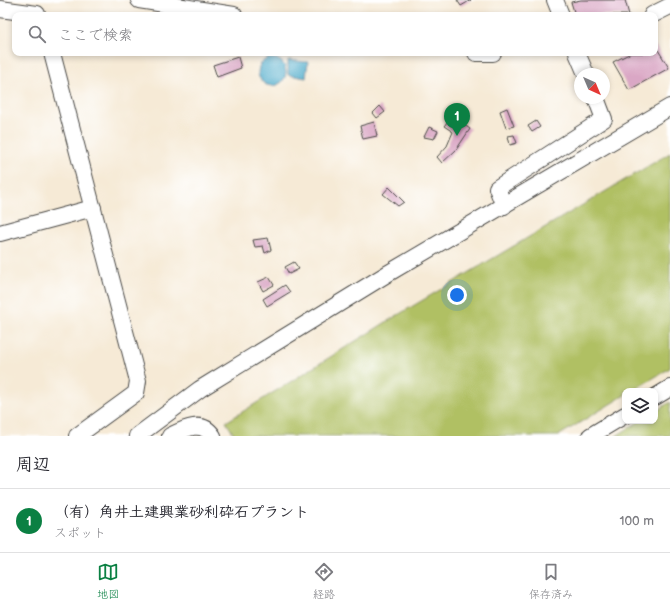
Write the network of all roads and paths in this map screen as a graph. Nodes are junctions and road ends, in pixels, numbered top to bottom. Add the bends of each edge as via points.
1 (139, 0) edge
2 (555, 0) edge
3 (670, 6) edge
4 (0, 10) edge
5 (38, 10) edge
6 (215, 12) edge
7 (560, 12) edge
8 (658, 12) edge
9 (53, 56) edge
10 (578, 56) edge
11 (583, 68) edge
12 (598, 104) edge
13 (670, 107) edge
14 (504, 206) junction
15 (93, 208) junction
16 (0, 233) edge
17 (670, 388) edge
18 (658, 395) edge
19 (622, 417) edge
20 (77, 436) edge
21 (137, 436) edge
22 (170, 436) edge
23 (213, 436) edge
24 (590, 436) edge

1 - 6 street
2 - 7 street
3 - 8 street
4 - 5 street
9 - 15 street
10 - 11 street
12 - 14 street via 604,119 497,188
13 - 14 street
14 - 21 street via 207,384
15 - 16 street
15 - 20 street via 138,381 136,393
17 - 18 street
19 - 24 street
22 - 23 street via 189,427 203,428

